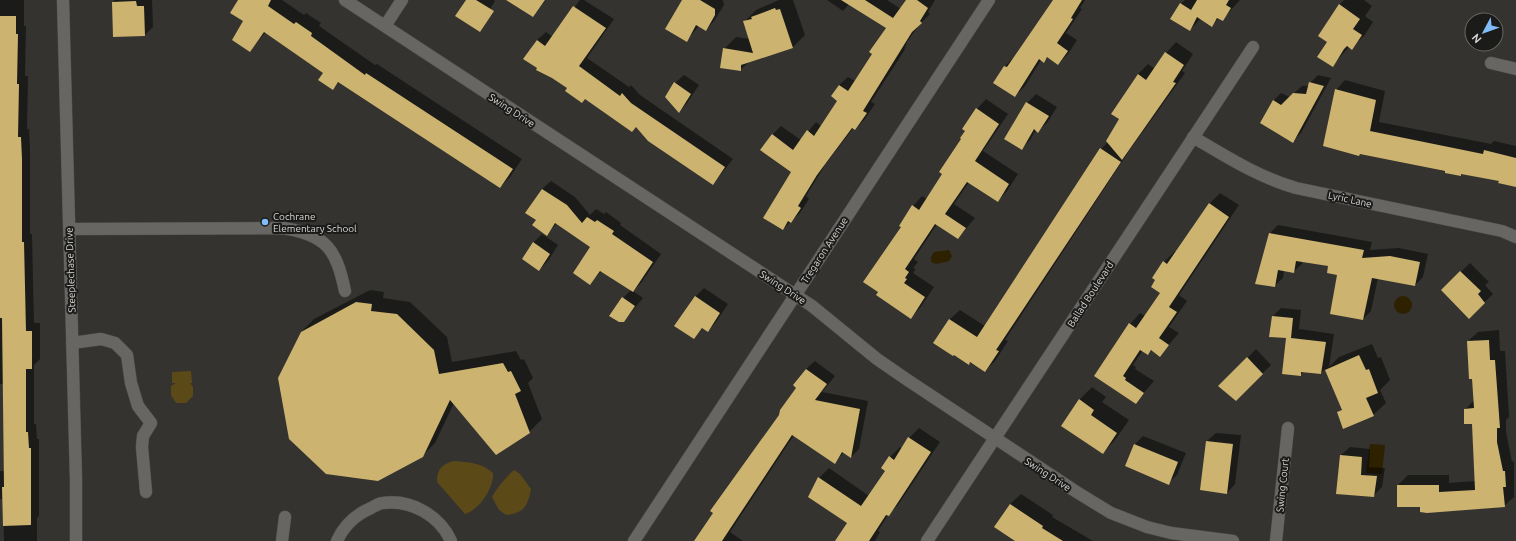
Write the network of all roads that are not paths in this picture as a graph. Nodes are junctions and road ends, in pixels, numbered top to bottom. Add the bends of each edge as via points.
1 (63, 0) edge
2 (345, 0) edge
3 (402, 0) edge
4 (989, 0) edge
5 (385, 26) junction
6 (1253, 47) dead end
7 (1491, 63) dead end
8 (1516, 68) edge
9 (1193, 137) junction
10 (69, 229) junction
11 (1516, 237) edge
12 (344, 291) dead end
13 (795, 296) junction
14 (72, 343) junction
15 (1288, 428) dead end
16 (994, 438) junction
17 (146, 492) dead end
18 (285, 517) dead end
19 (76, 541) edge
20 (282, 541) edge
21 (337, 541) edge
22 (451, 541) edge
23 (634, 541) edge
24 (927, 541) edge
25 (1233, 541) edge
26 (1276, 541) edge

1 - 10 street, Steeplechase Drive
2 - 5 street, Swing Drive
3 - 5 street
4 - 13 street, Tregaron Avenue
5 - 13 street, Swing Drive
6 - 9 street, Ballad Boulevard
7 - 8 street
9 - 11 street, Lyric Lane via 1245,168 1273,181 1502,231
9 - 16 street, Ballad Boulevard
10 - 12 street via 283,228 299,231 317,238 332,250 340,267
10 - 14 street, Steeplechase Drive
13 - 16 street, Swing Drive via 838,325 877,359
13 - 23 street, Tregaron Avenue
14 - 17 street via 101,339 115,343 127,355 138,406 151,423 143,436 142,447
14 - 19 street, Steeplechase Drive
15 - 26 street, Swing Court
16 - 24 street, Ballad Boulevard
16 - 25 street, Swing Drive via 1111,513 1171,533
18 - 20 street
21 - 22 street via 342,529 358,514 382,503 407,504 430,514 446,530

